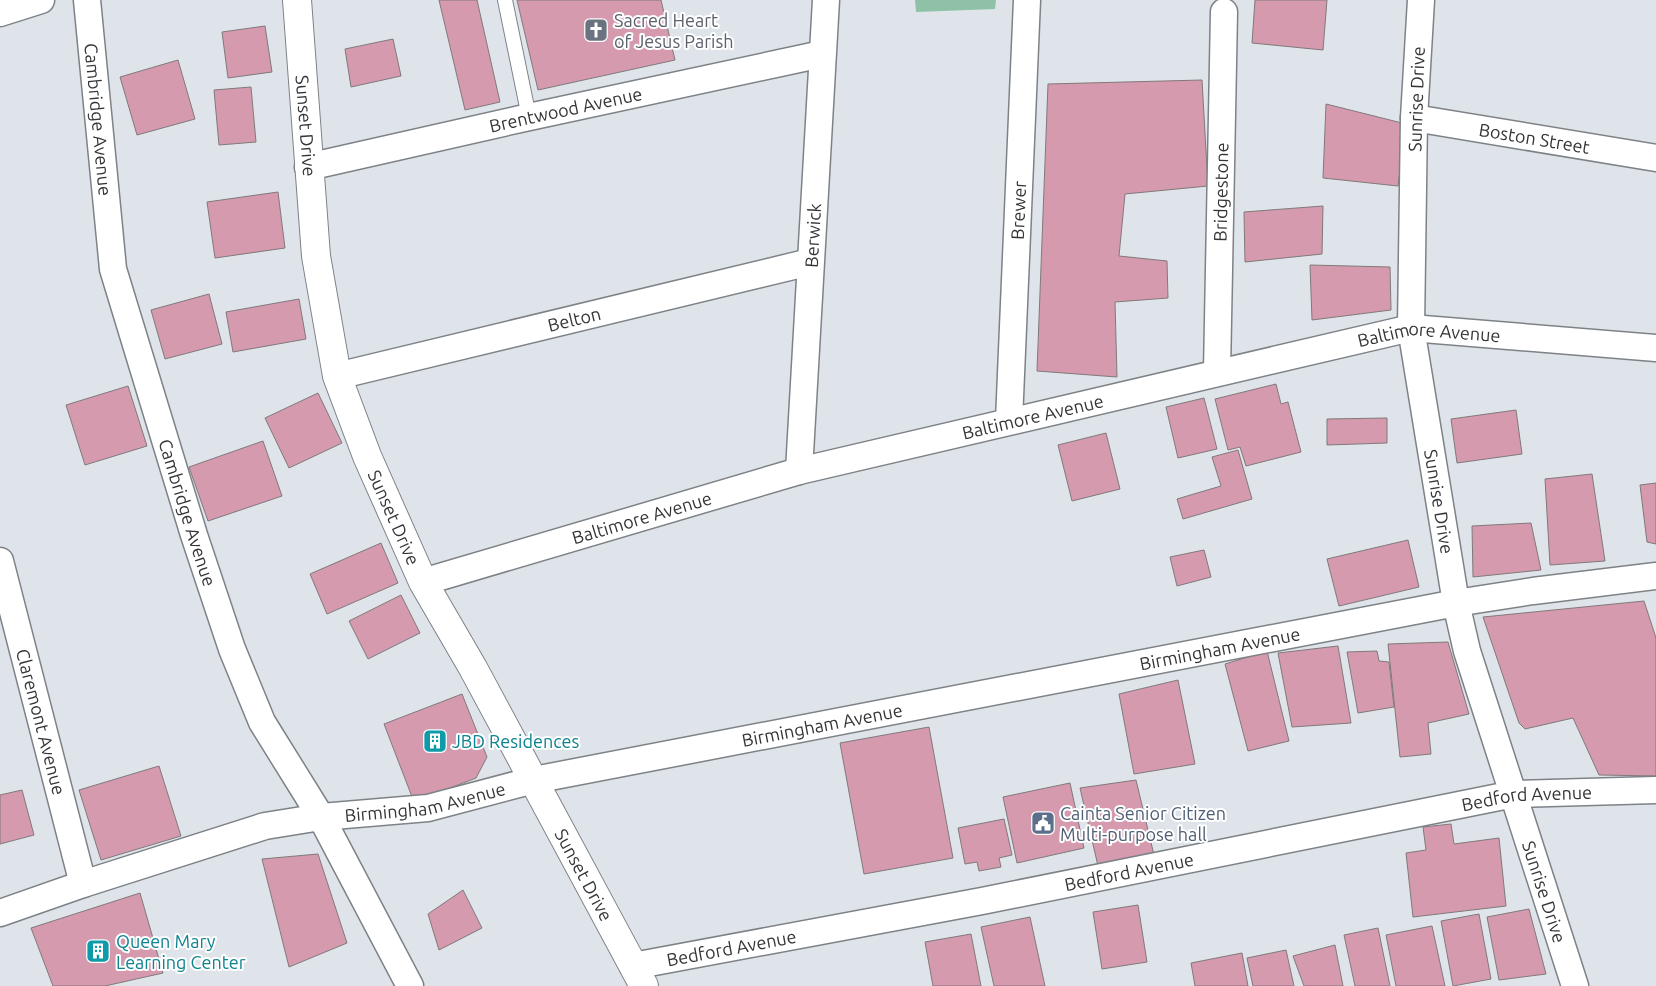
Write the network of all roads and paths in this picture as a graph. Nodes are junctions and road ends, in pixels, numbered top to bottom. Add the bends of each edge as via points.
1 (41, 0) edge
2 (87, 0) edge
3 (297, 0) edge
4 (505, 0) edge
5 (826, 0) edge
6 (1027, 0) edge
7 (1421, 0) edge
8 (1224, 12) dead end
9 (0, 13) edge
10 (822, 54) junction
11 (529, 117) junction
12 (1414, 118) junction
13 (1656, 158) edge
14 (308, 167) junction
15 (810, 262) junction
16 (1411, 328) junction
17 (1656, 348) edge
18 (1217, 372) junction
19 (337, 376) junction
20 (1009, 421) junction
21 (799, 471) junction
22 (0, 561) edge
23 (1656, 576) edge
24 (423, 582) junction
25 (1456, 603) junction
26 (534, 780) junction
27 (1656, 790) edge
28 (1514, 794) junction
29 (321, 817) junction
30 (83, 884) junction
31 (0, 913) edge
32 (638, 976) edge
33 (410, 986) edge
34 (1575, 986) edge

1 - 9 street
2 - 29 street, Cambridge Avenue via 114,269 232,649 262,722
3 - 14 street, Sunset Drive
4 - 11 lane
5 - 10 street, Berwick
6 - 20 street, Brewer
7 - 12 street, Sunrise Drive
8 - 18 street, Bridgestone
10 - 11 street, Brentwood Avenue
10 - 15 street, Berwick
11 - 14 street, Brentwood Avenue
12 - 13 street, Boston Street
12 - 16 street, Sunrise Drive
14 - 19 street, Sunset Drive via 316,256
15 - 19 street, Belton
15 - 21 street, Berwick
16 - 17 street, Baltimore Avenue
16 - 18 street, Baltimore Avenue
16 - 25 street, Sunrise Drive
18 - 20 street, Baltimore Avenue
19 - 24 street, Sunset Drive via 367,456
20 - 21 street, Baltimore Avenue
21 - 24 street, Baltimore Avenue
22 - 30 street, Claremont Avenue
23 - 25 street, Birmingham Avenue
24 - 26 street, Sunset Drive
25 - 26 street, Birmingham Avenue
25 - 28 street, Sunrise Drive via 1467,651
26 - 29 street, Birmingham Avenue via 428,808
26 - 32 street, Sunset Drive
27 - 28 street, Bedford Avenue
28 - 32 street, Bedford Avenue via 982,901
28 - 34 street, Sunrise Drive
29 - 30 street, Birmingham Avenue via 265,826
29 - 33 street, Cambridge Avenue
30 - 31 street, Birmingham Avenue

